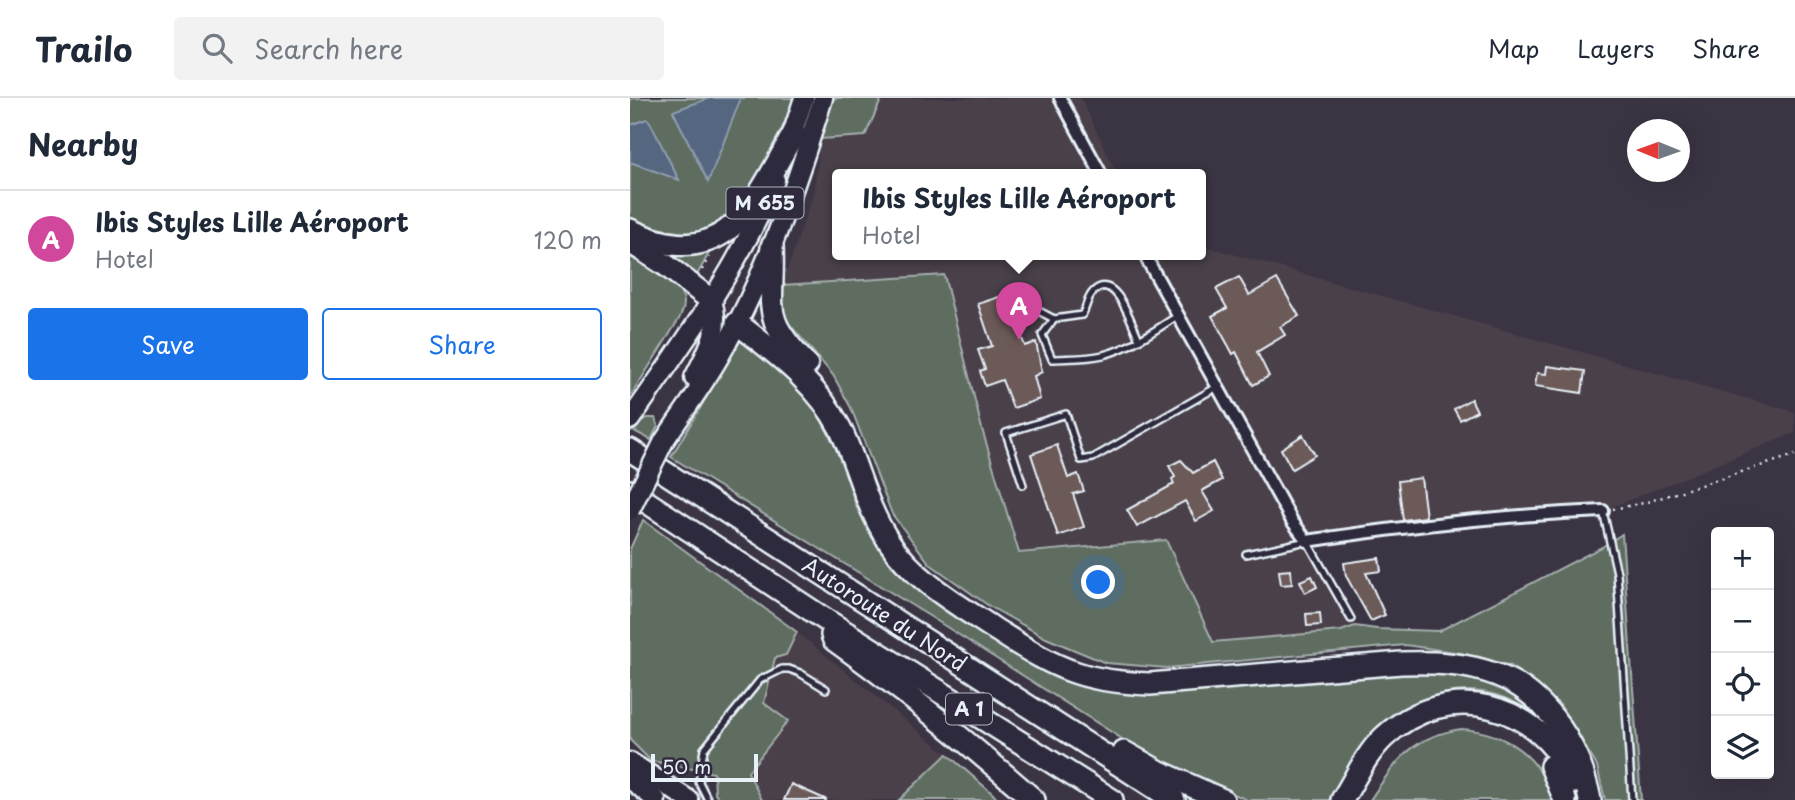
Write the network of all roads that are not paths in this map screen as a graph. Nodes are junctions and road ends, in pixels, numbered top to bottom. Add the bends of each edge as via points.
1 (804, 98) edge
2 (823, 98) edge
3 (1060, 98) edge
4 (794, 133) junction
5 (1098, 169) edge
6 (630, 230) edge
7 (630, 242) edge
8 (772, 246) junction
9 (1147, 260) edge
10 (1016, 299) dead end
11 (712, 302) junction
12 (1177, 316) junction
13 (1054, 319) junction
14 (737, 323) junction
15 (1139, 339) junction
16 (1217, 387) junction
17 (814, 388) junction
18 (630, 420) edge
19 (664, 442) junction
20 (630, 450) edge
21 (1023, 485) dead end
22 (630, 491) edge
23 (630, 510) edge
24 (1603, 511) joint
25 (1307, 541) junction
26 (1246, 554) dead end
27 (1351, 619) dead end
28 (826, 620) junction
29 (826, 689) dead end
30 (1088, 744) junction
31 (630, 752) edge
32 (981, 754) junction
33 (630, 762) edge
34 (630, 779) edge
35 (663, 795) edge
36 (689, 800) edge
37 (708, 800) edge
38 (1017, 800) edge
39 (1034, 800) edge
40 (1112, 800) edge
41 (1174, 800) edge
42 (1223, 800) edge
43 (1342, 800) edge
44 (1356, 800) edge
45 (1564, 800) edge
46 (1580, 800) edge
47 (1590, 800) edge
48 (1632, 800) edge

1 - 4 main road, M 655
2 - 8 main road, M 655
3 - 5 street
4 - 6 highway via 752,206 734,226 701,242 673,244
4 - 11 main road, M 655 via 756,225
7 - 11 highway
8 - 14 main road, M 655
8 - 17 highway via 775,324 814,372
9 - 12 street
10 - 13 lane
11 - 14 main road
11 - 18 main road, M 655
11 - 19 main road via 715,332
12 - 15 lane
12 - 16 street
13 - 15 lane via 1082,315 1096,288 1105,286 1119,296
13 - 15 lane via 1042,335 1052,359 1100,356
14 - 17 highway
14 - 19 main road, M 655
16 - 21 lane via 1093,458 1081,460 1066,414 1006,433
16 - 25 street
17 - 47 highway via 841,430 873,514 900,556 931,585 1029,651 1087,676 1122,683 1401,663 1478,669 1514,684 1556,721 1576,754
19 - 23 main road, M 655, bridge
20 - 30 highway, Autoroute du Nord / A 1
22 - 28 highway, Autoroute du Nord / A 1
24 - 25 street via 1452,522
24 - 48 lane via 1617,573
25 - 26 lane
25 - 27 lane
28 - 32 highway via 834,640
28 - 40 highway, Autoroute du Nord / A 1
29 - 37 lane via 789,669 760,680 704,749 699,782
30 - 41 highway, Autoroute du Nord / A 1
30 - 42 highway via 1107,741 1158,771
31 - 35 main road
32 - 38 highway via 988,771
32 - 39 highway
33 - 35 main road
34 - 35 main road
35 - 36 main road
43 - 46 highway via 1373,750 1391,731 1430,709 1465,704 1508,713 1536,730 1564,761
44 - 45 highway via 1385,756 1404,737 1430,724 1460,718 1493,723 1526,738 1552,767

